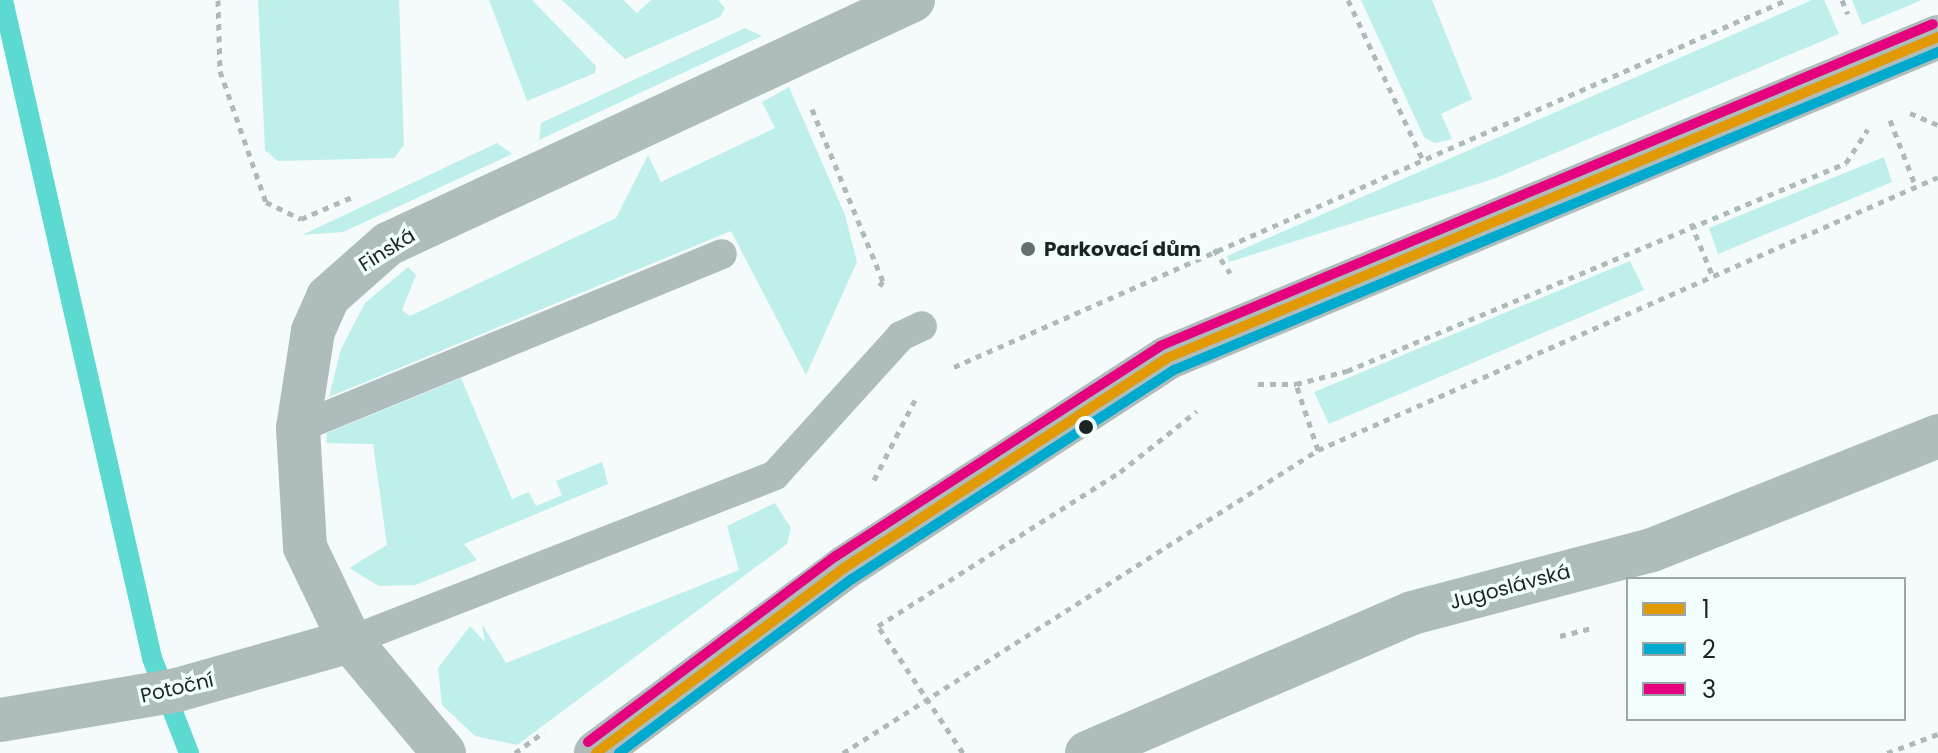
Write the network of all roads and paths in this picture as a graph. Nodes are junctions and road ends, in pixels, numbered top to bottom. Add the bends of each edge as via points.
1 (218, 0) edge
2 (913, 0) edge
3 (1348, 0) edge
4 (1938, 37) edge
5 (1938, 125) edge
6 (1423, 160) dead end
7 (1938, 177) edge
8 (358, 194) dead end
9 (1691, 223) junction
10 (722, 254) dead end
11 (1713, 277) junction
12 (922, 326) dead end
13 (1244, 384) dead end
14 (1296, 384) junction
15 (1206, 403) dead end
16 (298, 428) junction
17 (1938, 436) edge
18 (1318, 450) junction
19 (350, 641) junction
20 (924, 700) junction
21 (0, 720) edge
22 (1938, 734) edge
23 (444, 753) edge
24 (596, 753) edge
25 (843, 753) edge
26 (963, 753) edge
27 (1087, 753) edge
28 (1887, 753) edge

1 - 8 path via 220,71 266,202 301,219
2 - 16 street, Finská via 388,244 328,297 313,331
3 - 6 path
4 - 24 street via 1167,358 844,568
5 - 9 path via 1911,113 1870,125 1846,163
7 - 11 path
9 - 11 path
9 - 14 path via 1347,371
10 - 16 lane
11 - 18 path
12 - 19 lane via 901,336 775,475
13 - 14 path
14 - 18 path
15 - 20 path via 1120,472 878,626
16 - 19 street, Finská via 305,547
17 - 27 street, Jugoslávská via 1652,550 1412,613
18 - 20 path
19 - 21 street, Potoční via 177,690
19 - 23 street, Finská
20 - 25 path
20 - 26 path
22 - 28 path

